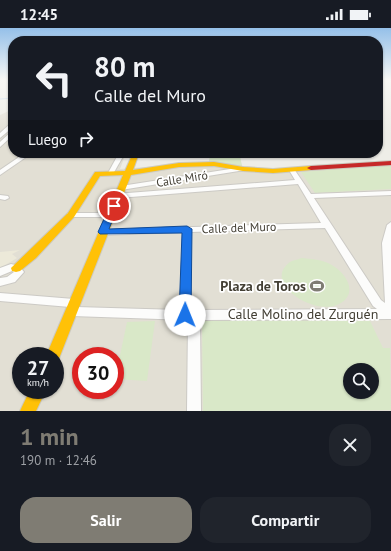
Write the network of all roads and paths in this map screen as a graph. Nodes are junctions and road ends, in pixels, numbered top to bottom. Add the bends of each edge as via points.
1 (8, 129) edge
2 (0, 136) edge
3 (8, 137) edge
4 (0, 145) edge
5 (22, 158) edge
6 (119, 158) edge
7 (134, 158) edge
8 (391, 163) edge
9 (243, 169) junction
10 (292, 170) junction
11 (0, 173) edge
12 (128, 173) junction
13 (111, 174) junction
14 (299, 182) junction
15 (120, 192) junction
16 (391, 192) edge
17 (309, 196) junction
18 (71, 215) junction
19 (110, 215) junction
20 (326, 225) junction
21 (391, 225) edge
22 (187, 229) junction
23 (103, 232) junction
24 (16, 268) junction
25 (0, 272) edge
26 (3, 282) edge
27 (0, 291) edge
28 (0, 296) edge
29 (73, 307) junction
30 (391, 310) edge
31 (391, 314) edge
32 (190, 315) junction
33 (57, 347) edge
34 (34, 399) edge
35 (28, 411) edge
36 (194, 411) edge

1 - 2 street
3 - 4 street
5 - 11 street
6 - 13 street
7 - 12 street
8 - 10 street
9 - 10 street
9 - 12 street via 214,164 179,165
9 - 15 street, Calle Miró
10 - 14 street
12 - 13 street
12 - 15 street
13 - 18 street via 98,174
14 - 15 street
14 - 17 street
15 - 19 street
16 - 17 street
17 - 20 street
18 - 19 street
18 - 24 street
19 - 23 street
20 - 22 street, Calle del Muro
20 - 31 street via 377,303
21 - 30 street via 386,243
22 - 23 street, Calle del Muro
22 - 32 street
23 - 29 street
24 - 25 street via 11,267
24 - 26 street via 19,272 14,279
26 - 27 street
28 - 29 street, Calle Molino del Zurguén
29 - 32 street, Calle Molino del Zurguén
29 - 33 street
31 - 32 street, Calle Molino del Zurguén
32 - 36 street
34 - 35 street

